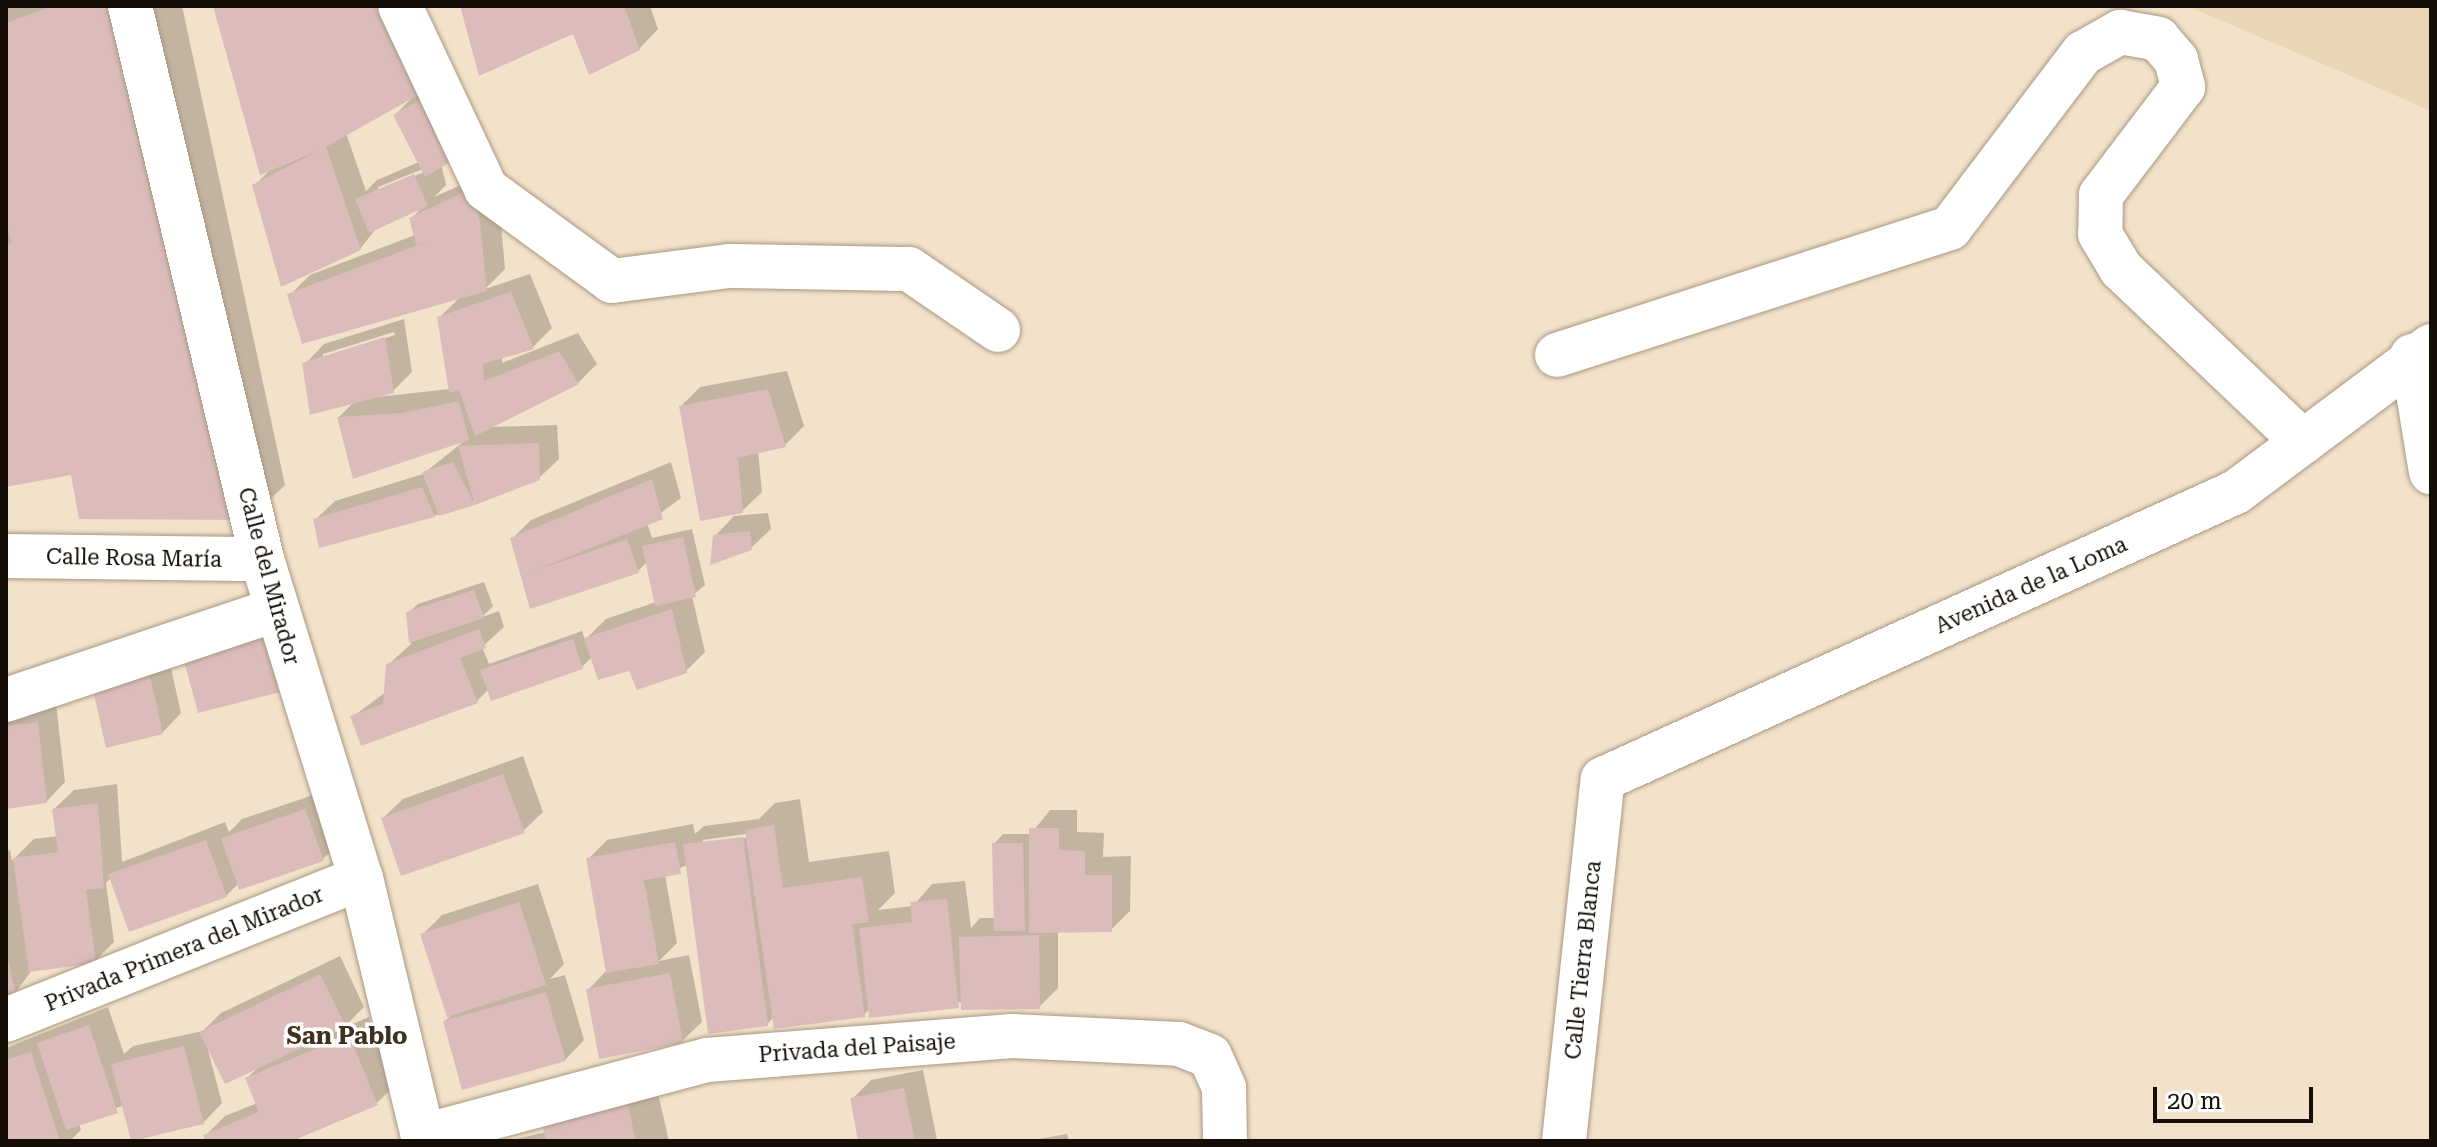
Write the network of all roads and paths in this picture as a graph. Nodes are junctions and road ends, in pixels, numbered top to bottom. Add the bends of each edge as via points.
1 (130, 6) edge
2 (400, 6) edge
3 (998, 330) dead end
4 (2422, 351) edge
5 (1557, 355) dead end
6 (2303, 442) junction
7 (2431, 472) edge
8 (6, 556) edge
9 (262, 559) junction
10 (275, 610) junction
11 (6, 700) edge
12 (1603, 779) joint
13 (361, 878) junction
14 (6, 1020) edge
15 (424, 1139) edge
16 (1225, 1141) edge
17 (1564, 1141) edge

1 - 9 street, Calle del Mirador
2 - 3 street via 486,189 612,281 729,266 909,269
4 - 6 street, Avenida de la Loma
4 - 7 street
5 - 6 street via 1950,228 2083,53 2120,32 2158,39 2176,60 2183,87 2101,195 2100,234 2121,269
6 - 12 street, Avenida de la Loma via 2236,492
8 - 9 street, Calle Rosa María
9 - 10 street, Calle del Mirador
10 - 11 street
10 - 13 street, Calle del Mirador
12 - 17 street, Calle Tierra Blanca
13 - 14 street, Privada Primera del Mirador
13 - 15 street, Calle del Mirador
15 - 16 street, Privada del Paisaje via 707,1060 1012,1036 1179,1044 1210,1056 1224,1088

